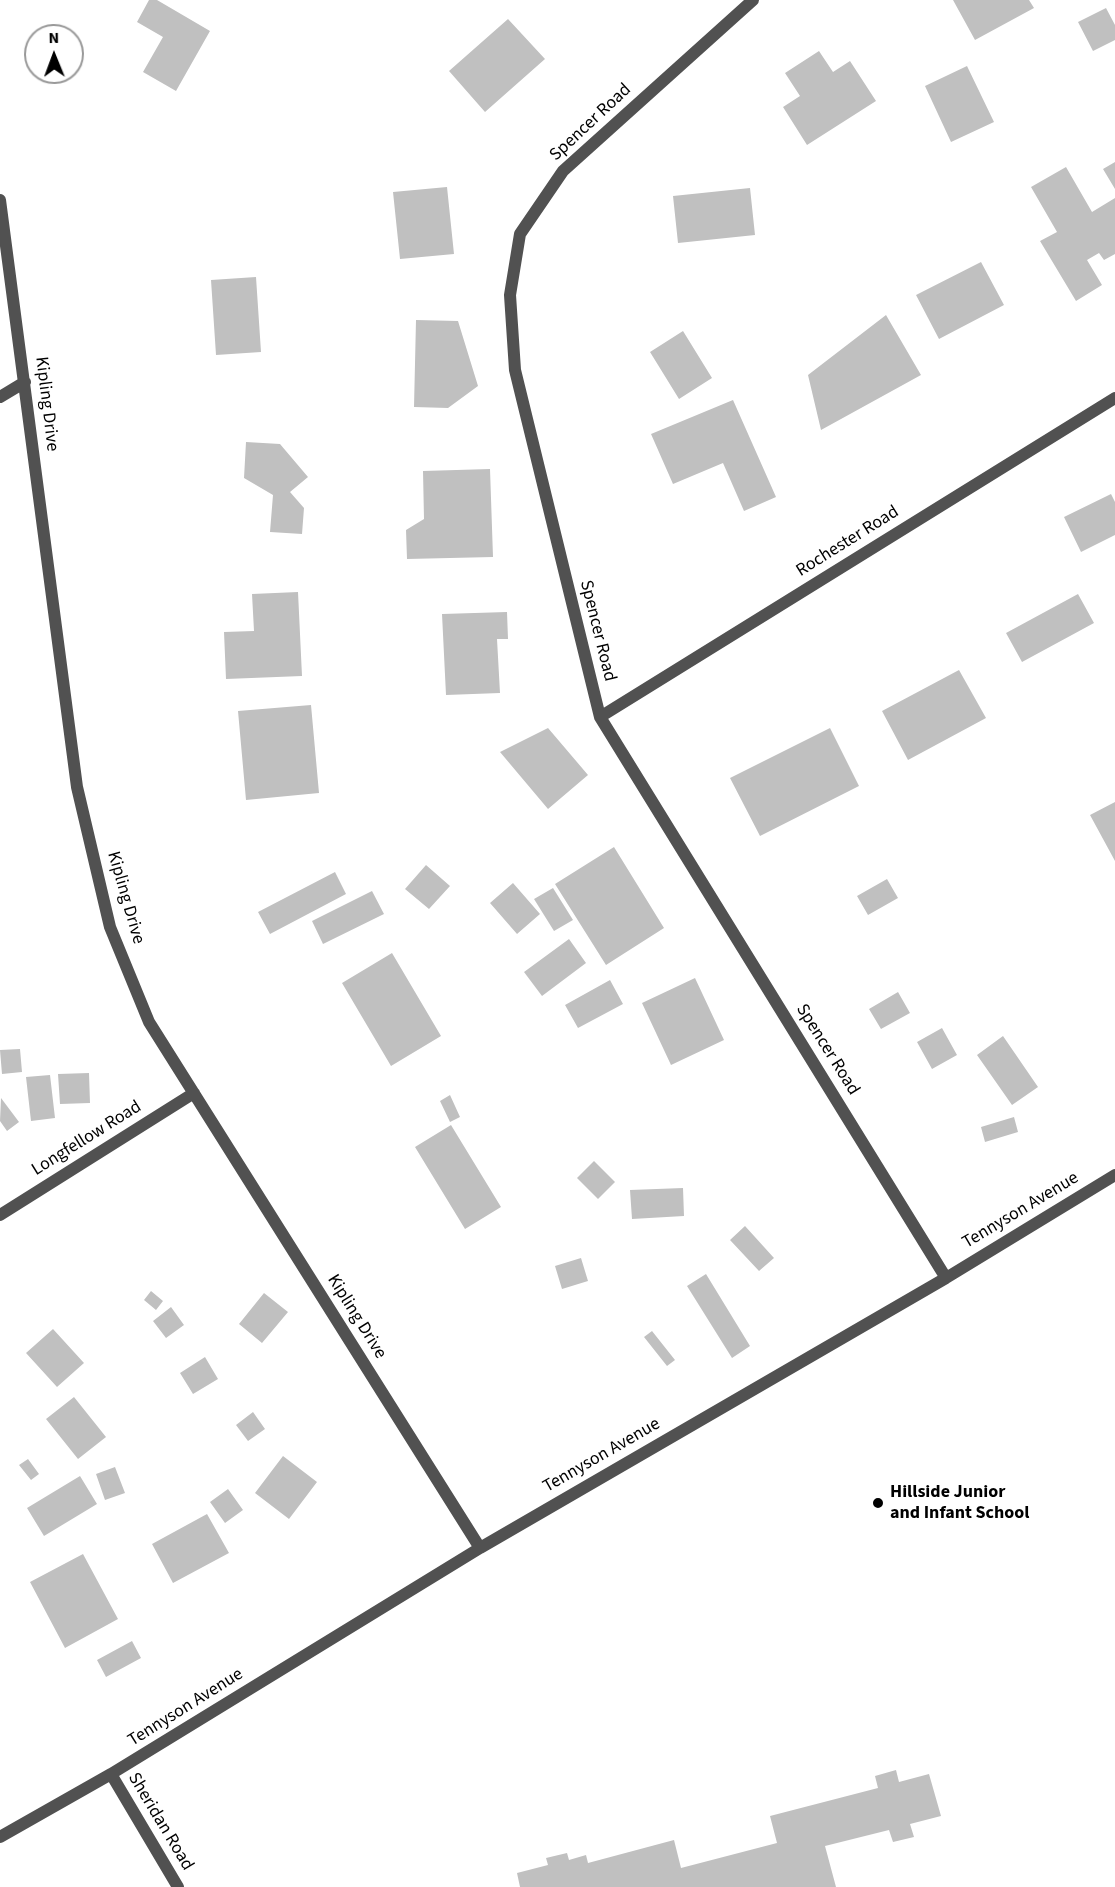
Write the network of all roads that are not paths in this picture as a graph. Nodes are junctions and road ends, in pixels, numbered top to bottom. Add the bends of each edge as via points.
1 (753, 0) edge
2 (0, 200) edge
3 (25, 382) junction
4 (0, 398) edge
5 (1115, 398) edge
6 (600, 717) junction
7 (194, 1093) junction
8 (1115, 1176) edge
9 (0, 1215) edge
10 (946, 1278) junction
11 (480, 1548) junction
12 (111, 1774) junction
13 (0, 1838) edge
14 (178, 1887) edge

1 - 6 street, Spencer Road via 563,171 520,234 510,295 515,370
2 - 3 street, Kipling Drive
3 - 4 street
3 - 7 street, Kipling Drive via 77,786 110,927 149,1022
5 - 6 street, Rochester Road
6 - 10 street, Spencer Road
7 - 9 street, Longfellow Road
7 - 11 street, Kipling Drive
8 - 10 street, Tennyson Avenue
10 - 11 street, Tennyson Avenue
11 - 12 street, Tennyson Avenue
12 - 13 street, Tennyson Avenue
12 - 14 street, Sheridan Road

